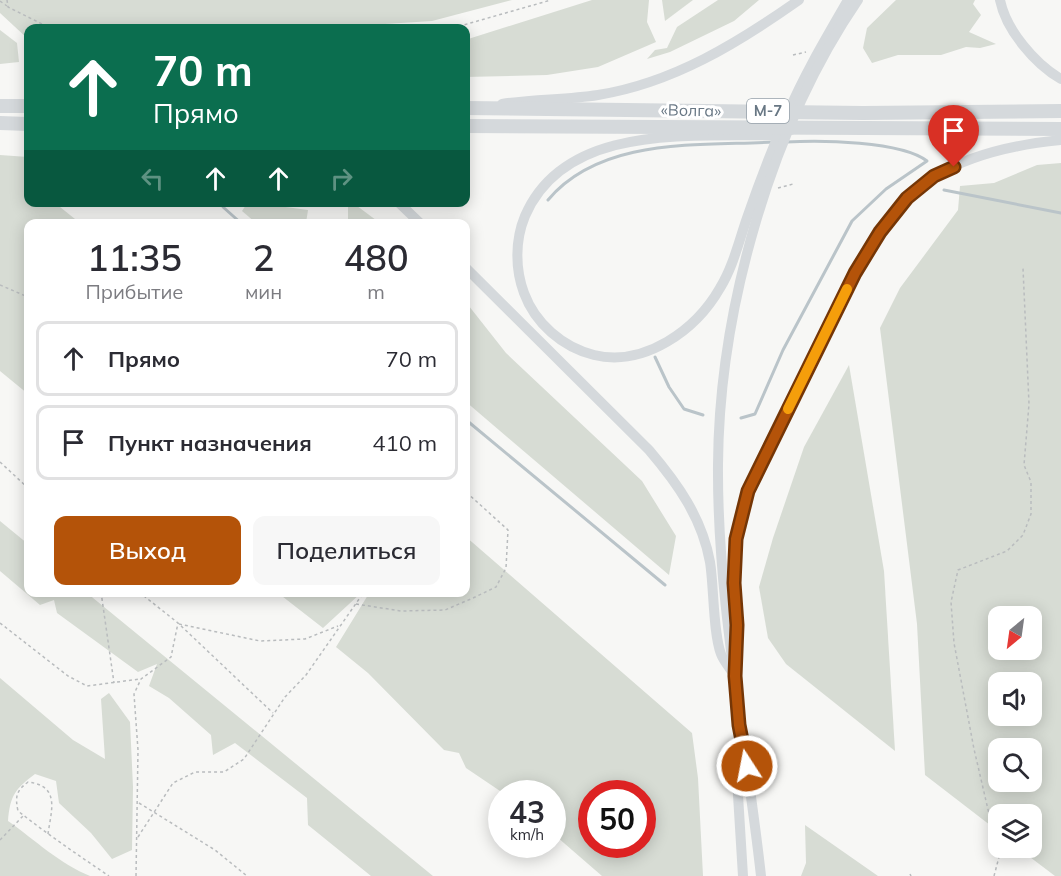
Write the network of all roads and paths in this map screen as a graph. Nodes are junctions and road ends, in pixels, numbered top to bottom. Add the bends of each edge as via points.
1 (7, 0) edge
2 (551, 0) edge
3 (799, 0) edge
4 (848, 0) edge
5 (858, 0) edge
6 (1000, 0) edge
7 (0, 1) edge
8 (8, 7) junction
9 (42, 24) edge
10 (467, 24) edge
11 (809, 51) dead end
12 (793, 55) dead end
13 (816, 64) junction
14 (1061, 79) edge
15 (0, 106) edge
16 (24, 106) edge
17 (470, 108) edge
18 (1061, 111) edge
19 (0, 123) edge
20 (24, 124) edge
21 (470, 126) edge
22 (796, 128) junction
23 (1061, 129) edge
24 (1061, 140) edge
25 (768, 174) junction
26 (793, 184) dead end
27 (777, 188) dead end
28 (403, 207) edge
29 (416, 219) edge
30 (1023, 268) dead end
31 (470, 272) edge
32 (0, 285) edge
33 (24, 295) edge
34 (0, 462) edge
35 (24, 484) edge
36 (470, 496) edge
37 (102, 597) edge
38 (145, 597) edge
39 (361, 597) edge
40 (356, 604) junction
41 (0, 623) edge
42 (178, 623) junction
43 (339, 626) junction
44 (735, 676) junction
45 (141, 679) junction
46 (114, 684) junction
47 (274, 714) junction
48 (739, 725) junction
49 (138, 802) junction
50 (153, 813) junction
51 (23, 816) junction
52 (48, 834) junction
53 (138, 837) junction
54 (0, 840) edge
55 (109, 876) edge
56 (136, 876) edge
57 (247, 876) edge
58 (743, 876) edge
59 (761, 876) edge
60 (994, 876) edge

1 - 8 path
2 - 10 path
3 - 17 main road via 721,52 644,83 577,98
4 - 13 main road
5 - 13 main road
6 - 14 main road via 1002,11 1033,56
7 - 8 path
8 - 9 path
11 - 12 path
13 - 25 main road
15 - 16 highway
17 - 18 highway, «Волга» / М-7
19 - 20 highway
21 - 22 highway, «Волга» / М-7
22 - 23 highway, «Волга» / М-7
22 - 25 main road via 773,135 656,138 615,144 567,166 542,187 519,229 517,256 528,306 563,343 586,353 606,358 640,353 663,344 695,321 720,288
24 - 44 main road via 1007,149 934,176 907,198 855,273 748,491 736,539
25 - 44 main road via 742,267 725,371 718,464
26 - 27 path
28 - 29 main road
30 - 60 path via 1029,404 1024,465 1031,482 1031,514 1023,535 1007,551 958,570 951,602 954,643 999,857
31 - 44 main road via 673,478 692,507 704,537 720,654
32 - 33 path
34 - 35 path
36 - 40 path via 508,530 506,568 496,586 445,610 401,611
37 - 46 path
38 - 42 path
39 - 40 path
40 - 43 path
41 - 46 path via 68,676 87,686
42 - 43 path via 260,641 305,639
42 - 45 path via 171,657
42 - 47 path
43 - 47 path
44 - 48 main road
45 - 46 path
45 - 49 path via 133,709
47 - 50 path via 244,759 224,772 195,772 180,778
48 - 58 main road via 737,778
48 - 59 main road
49 - 50 path
49 - 53 path
50 - 53 path
50 - 57 path via 214,850
51 - 52 path
51 - 52 path via 15,797 28,782 38,783 53,800
51 - 54 path
52 - 55 path
53 - 56 path

